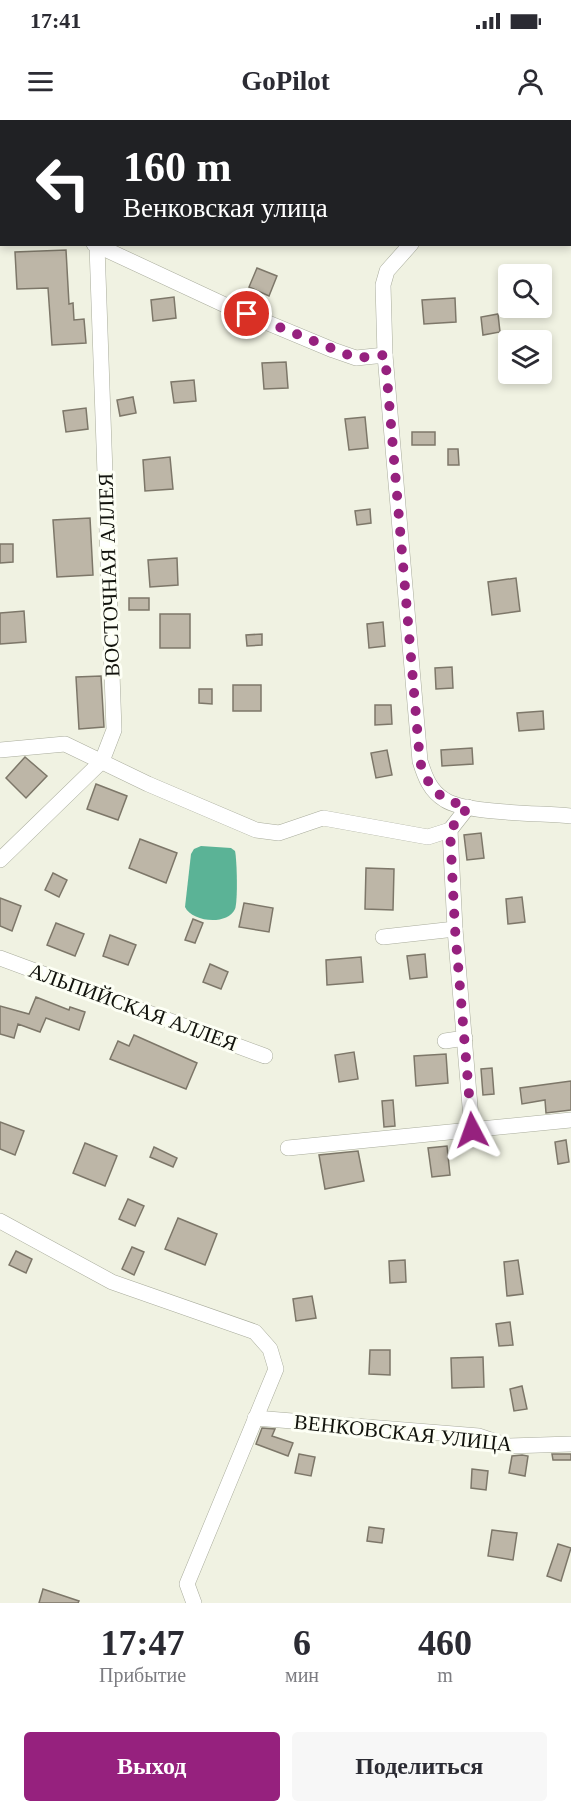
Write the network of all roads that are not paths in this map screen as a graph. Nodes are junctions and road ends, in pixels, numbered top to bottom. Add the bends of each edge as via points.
1 (95, 246) edge
2 (97, 246) edge
3 (409, 246) edge
4 (385, 355) junction
5 (0, 750) edge
6 (102, 761) junction
7 (468, 807) junction
8 (571, 816) edge
9 (450, 830) junction
10 (0, 860) edge
11 (455, 929) junction
12 (383, 937) dead end
13 (0, 958) edge
14 (465, 1038) junction
15 (445, 1041) dead end
16 (265, 1056) dead end
17 (571, 1120) edge
18 (472, 1130) junction
19 (288, 1148) dead end
20 (0, 1221) edge
21 (255, 1418) junction
22 (571, 1444) edge
23 (194, 1603) edge

1 - 6 street, ВОСТОЧНАЯ АЛЛЕЯ via 114,730
2 - 4 street via 333,350 356,358
3 - 4 street via 387,271 383,285
4 - 7 street via 420,762 428,784 446,801
5 - 6 street via 64,744
6 - 9 street via 256,830 279,833 323,818 428,837
6 - 10 street, ВОСТОЧНАЯ АЛЛЕЯ
7 - 8 street
7 - 9 street
9 - 11 street
11 - 12 street
11 - 14 street
13 - 16 street, АЛЬПИЙСКАЯ АЛЛЕЯ
14 - 15 street
14 - 18 street
17 - 18 street
18 - 19 street
20 - 21 street via 112,1282 255,1332 270,1349 276,1369
21 - 22 street, ВЕНКОВСКАЯ УЛИЦА via 479,1436 509,1446
21 - 23 street via 187,1584

